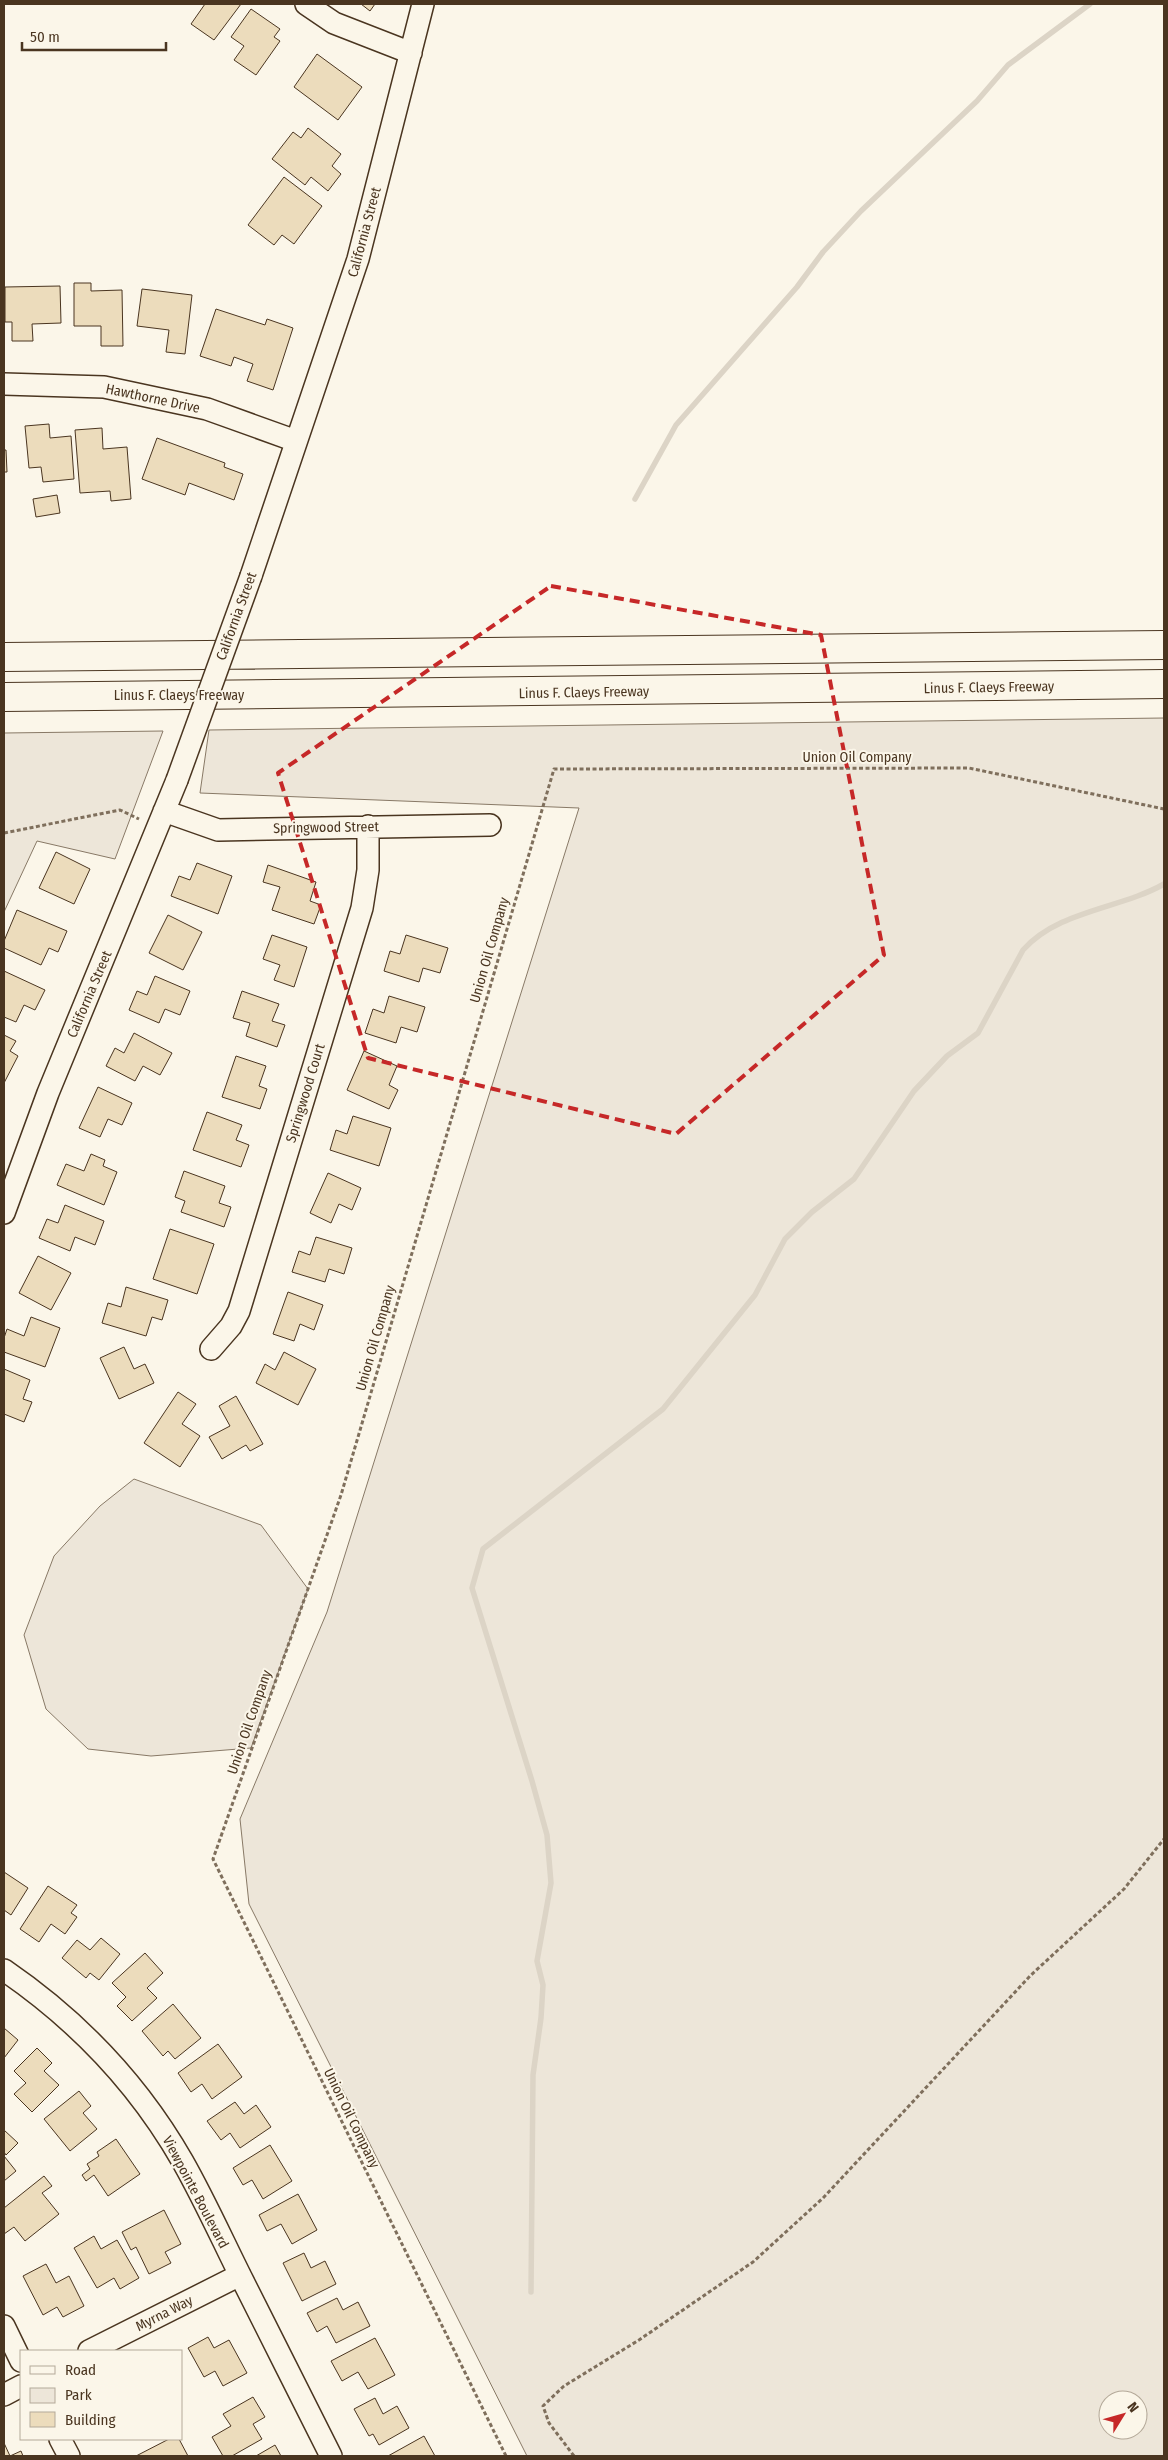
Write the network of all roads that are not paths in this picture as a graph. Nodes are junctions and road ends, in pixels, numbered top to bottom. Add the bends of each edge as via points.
1 (306, 4) edge
2 (422, 4) edge
3 (411, 53) junction
4 (4, 384) edge
5 (296, 441) junction
6 (1164, 645) edge
7 (4, 657) edge
8 (1164, 684) edge
9 (4, 697) edge
10 (161, 819) junction
11 (490, 825) dead end
12 (368, 826) junction
13 (4, 1213) edge
14 (210, 1349) dead end
15 (4, 1970) edge
16 (240, 2275) junction
17 (4, 2326) edge
18 (91, 2350) edge
19 (20, 2358) edge
20 (20, 2387) edge
21 (4, 2395) edge
22 (61, 2440) edge
23 (69, 2456) edge
24 (331, 2456) edge

1 - 3 street via 334,23
2 - 3 street, California Street
3 - 5 street, California Street via 358,259
4 - 5 street, Hawthorne Drive via 104,387 207,409
5 - 10 street, California Street, bridge via 251,576
6 - 7 highway
8 - 9 highway, Linus F. Claeys Freeway
10 - 12 street, Springwood Street via 218,830
10 - 13 street, California Street via 48,1093
11 - 12 street, Springwood Street
12 - 14 street, Springwood Court via 368,870 359,917 240,1310 231,1326
15 - 16 street, Viewpointe Boulevard via 77,2028 143,2102 189,2174
16 - 18 street, Myrna Way
16 - 24 street, Viewpointe Boulevard
17 - 19 street
20 - 21 street
22 - 23 street

